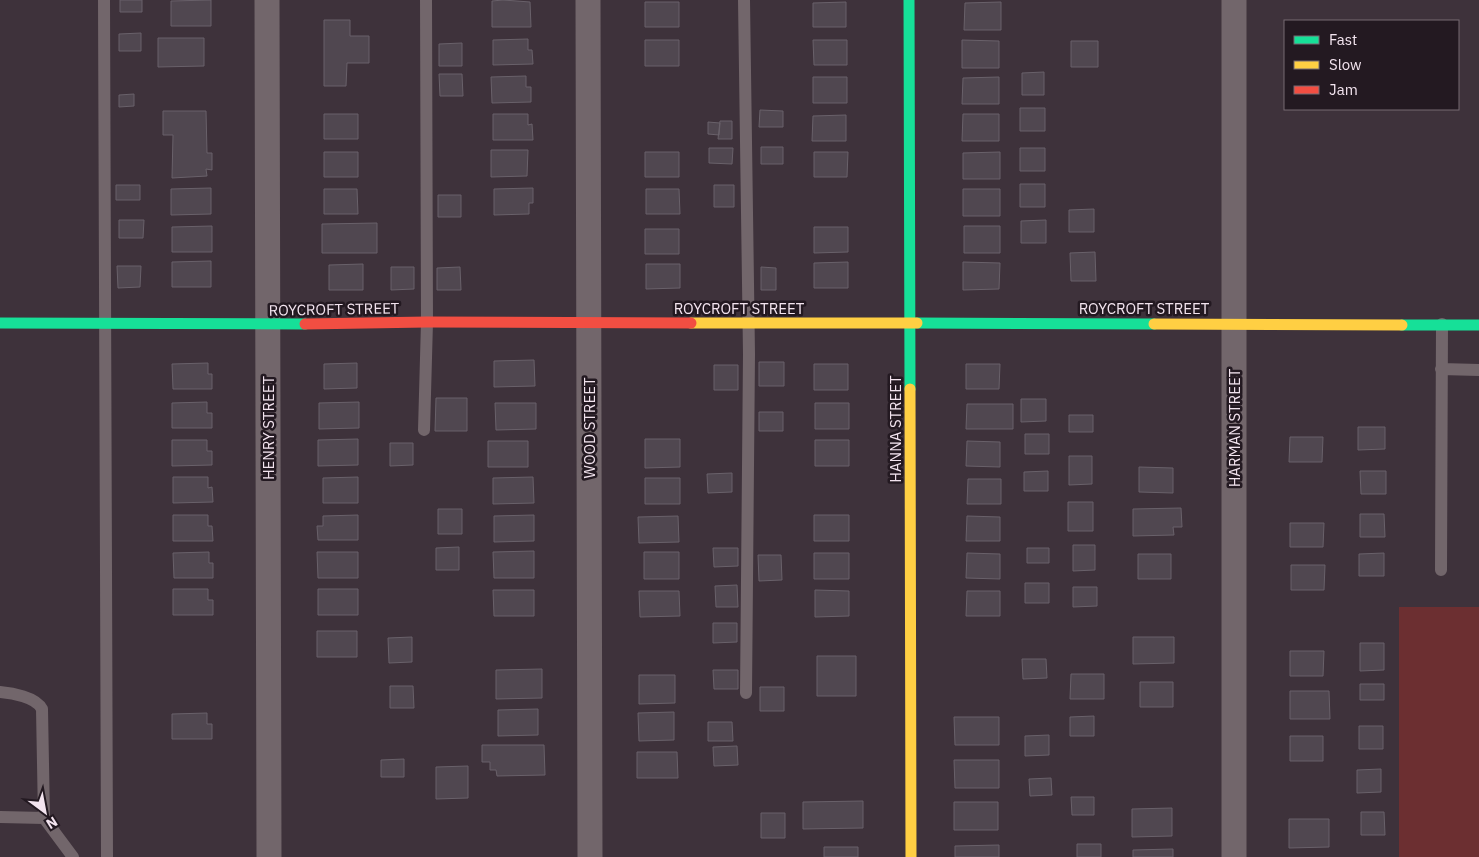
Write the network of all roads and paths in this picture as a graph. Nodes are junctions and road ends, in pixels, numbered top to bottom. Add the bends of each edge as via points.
1 (104, 0) edge
2 (267, 0) edge
3 (426, 0) edge
4 (588, 0) edge
5 (744, 0) edge
6 (909, 0) edge
7 (1234, 0) edge
8 (0, 322) edge
9 (427, 322) junction
10 (1234, 322) junction
11 (105, 323) junction
12 (589, 323) junction
13 (747, 323) junction
14 (910, 323) junction
15 (1442, 324) junction
16 (268, 325) junction
17 (1479, 325) edge
18 (1441, 369) junction
19 (1479, 370) edge
20 (424, 430) dead end
21 (1441, 570) dead end
22 (6, 692) edge
23 (746, 693) dead end
24 (0, 818) edge
25 (44, 818) junction
26 (73, 857) edge
27 (107, 857) edge
28 (269, 857) edge
29 (590, 857) edge
30 (912, 857) edge
31 (1234, 857) edge

1 - 11 lane
2 - 16 street, HENRY STREET
3 - 9 lane
4 - 12 street, WOOD STREET
5 - 13 lane
6 - 14 street, HANNA STREET
7 - 10 street, HARMAN STREET
8 - 11 street, ROYCROFT STREET
9 - 12 street, ROYCROFT STREET
9 - 16 street, ROYCROFT STREET
9 - 20 lane
10 - 14 street, ROYCROFT STREET
10 - 15 street, ROYCROFT STREET
10 - 31 street, HARMAN STREET
11 - 16 street, ROYCROFT STREET
11 - 27 lane
12 - 13 street, ROYCROFT STREET
12 - 29 street, WOOD STREET
13 - 14 street, ROYCROFT STREET
13 - 23 lane
14 - 30 street, HANNA STREET
15 - 17 street, ROYCROFT STREET
15 - 18 lane
16 - 28 street, HENRY STREET
18 - 19 lane
18 - 21 lane
22 - 25 lane via 37,703 42,709
24 - 25 lane
25 - 26 lane

